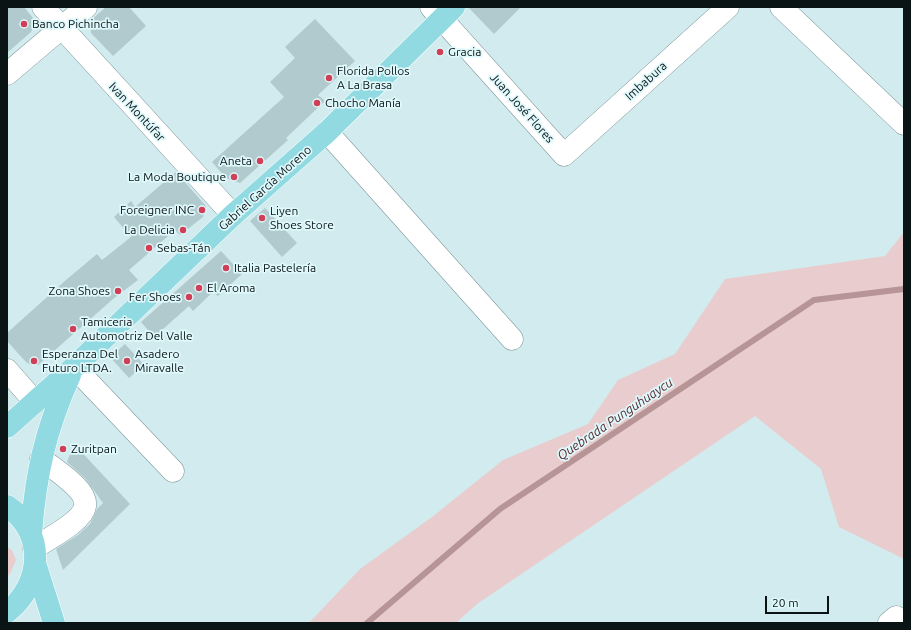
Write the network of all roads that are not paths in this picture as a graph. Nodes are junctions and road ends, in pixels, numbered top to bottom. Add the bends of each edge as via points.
1 (43, 7) edge
2 (86, 7) edge
3 (728, 7) edge
4 (781, 7) edge
5 (443, 11) edge
6 (61, 29) junction
7 (7, 74) edge
8 (904, 124) edge
9 (327, 132) junction
10 (564, 155) joint
11 (233, 215) junction
12 (512, 339) dead end
13 (74, 367) junction
14 (7, 370) edge
15 (35, 402) junction
16 (7, 427) edge
17 (41, 458) junction
18 (173, 471) dead end
19 (7, 506) edge
20 (33, 548) junction
21 (7, 612) edge
22 (54, 623) edge

1 - 6 street, Ivan Montúfar
2 - 6 street
3 - 10 street, Imbabura
4 - 8 street
5 - 9 main road, Gabriel García Moreno
5 - 10 street, Juan José Flores
6 - 7 street
6 - 11 street, Ivan Montúfar
9 - 11 main road, Gabriel García Moreno
9 - 12 street
11 - 13 main road, Gabriel García Moreno
13 - 15 main road, Gabriel García Moreno
13 - 17 main road, Gabriel García Moreno via 56,406
13 - 18 street
14 - 15 street
15 - 16 main road, Gabriel García Moreno
17 - 20 main road, Gabriel García Moreno via 35,490
17 - 20 street via 74,483 86,499 87,506 69,528
19 - 20 main road via 16,512
20 - 21 main road, Gabriel García Moreno via 33,577 26,592
20 - 22 main road

